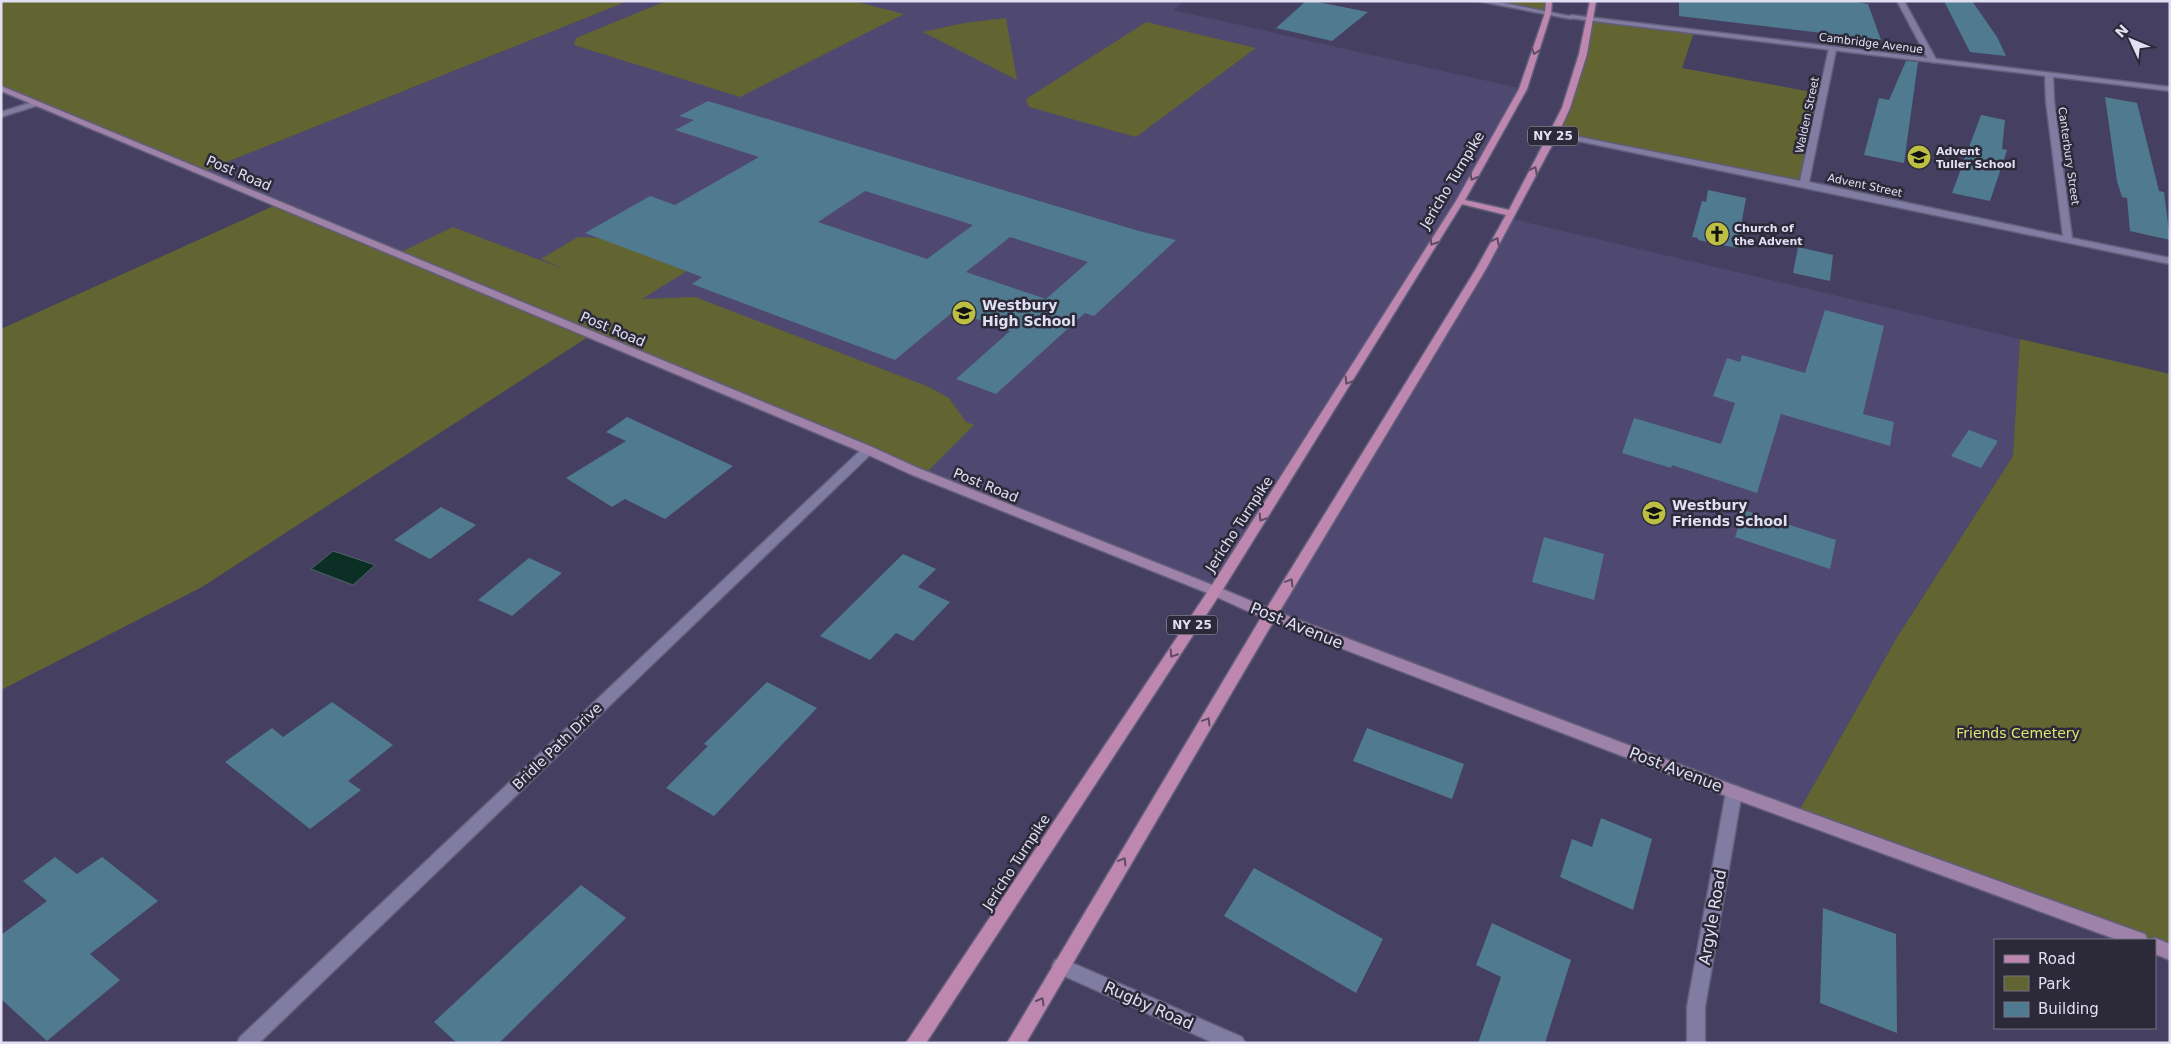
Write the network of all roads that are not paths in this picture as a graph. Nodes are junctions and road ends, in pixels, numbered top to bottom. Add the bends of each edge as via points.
1 (1482, 1) edge
2 (1549, 1) edge
3 (1593, 1) edge
4 (1900, 1) edge
5 (1548, 13) junction
6 (1590, 20) junction
7 (1832, 50) junction
8 (1933, 61) junction
9 (2049, 75) junction
10 (1, 88) edge
11 (2170, 89) edge
12 (36, 103) junction
13 (1, 115) edge
14 (1554, 134) junction
15 (1804, 184) junction
16 (1460, 201) junction
17 (1511, 213) junction
18 (2068, 240) junction
19 (2170, 261) edge
20 (868, 450) junction
21 (1215, 592) junction
22 (1270, 615) junction
23 (1734, 792) junction
24 (2136, 939) edge
25 (2156, 946) edge
26 (2170, 952) edge
27 (1061, 966) junction
28 (246, 1043) edge
29 (916, 1043) edge
30 (1016, 1043) edge
31 (1236, 1043) edge
32 (1696, 1043) edge

1 - 5 street, Cambridge Avenue
2 - 5 main road, Jericho Turnpike / NY 25
3 - 6 main road, NY 25
4 - 8 street
5 - 6 street, Cambridge Avenue
5 -> 16 main road, Jericho Turnpike / NY 25 via 1523,89
6 - 7 street, Cambridge Avenue
6 - 14 main road, NY 25 via 1566,108
7 - 8 street, Cambridge Avenue
7 - 15 street, Walden Street
8 - 9 street, Cambridge Avenue
9 - 11 street, Cambridge Avenue
9 - 18 street, Canterbury Street
10 - 12 main road, Post Road
12 - 13 street
12 - 20 main road, Post Road
14 - 15 street, Advent Street
17 -> 14 main road, NY 25
15 - 18 street, Advent Street
16 - 17 main road
16 -> 21 main road, Jericho Turnpike / NY 25
22 -> 17 main road, NY 25 via 1481,269
18 - 19 street, Advent Street
20 - 21 main road, Post Road
20 - 28 street, Bridle Path Drive
21 - 22 main road, Post Avenue
21 -> 29 main road, Jericho Turnpike / NY 25
22 - 23 main road, Post Avenue
27 -> 22 main road, NY 25
23 - 24 main road, Post Avenue
23 - 32 street, Argyle Road via 1696,1007
25 - 26 main road
30 -> 27 main road, NY 25
27 - 31 street, Rugby Road

